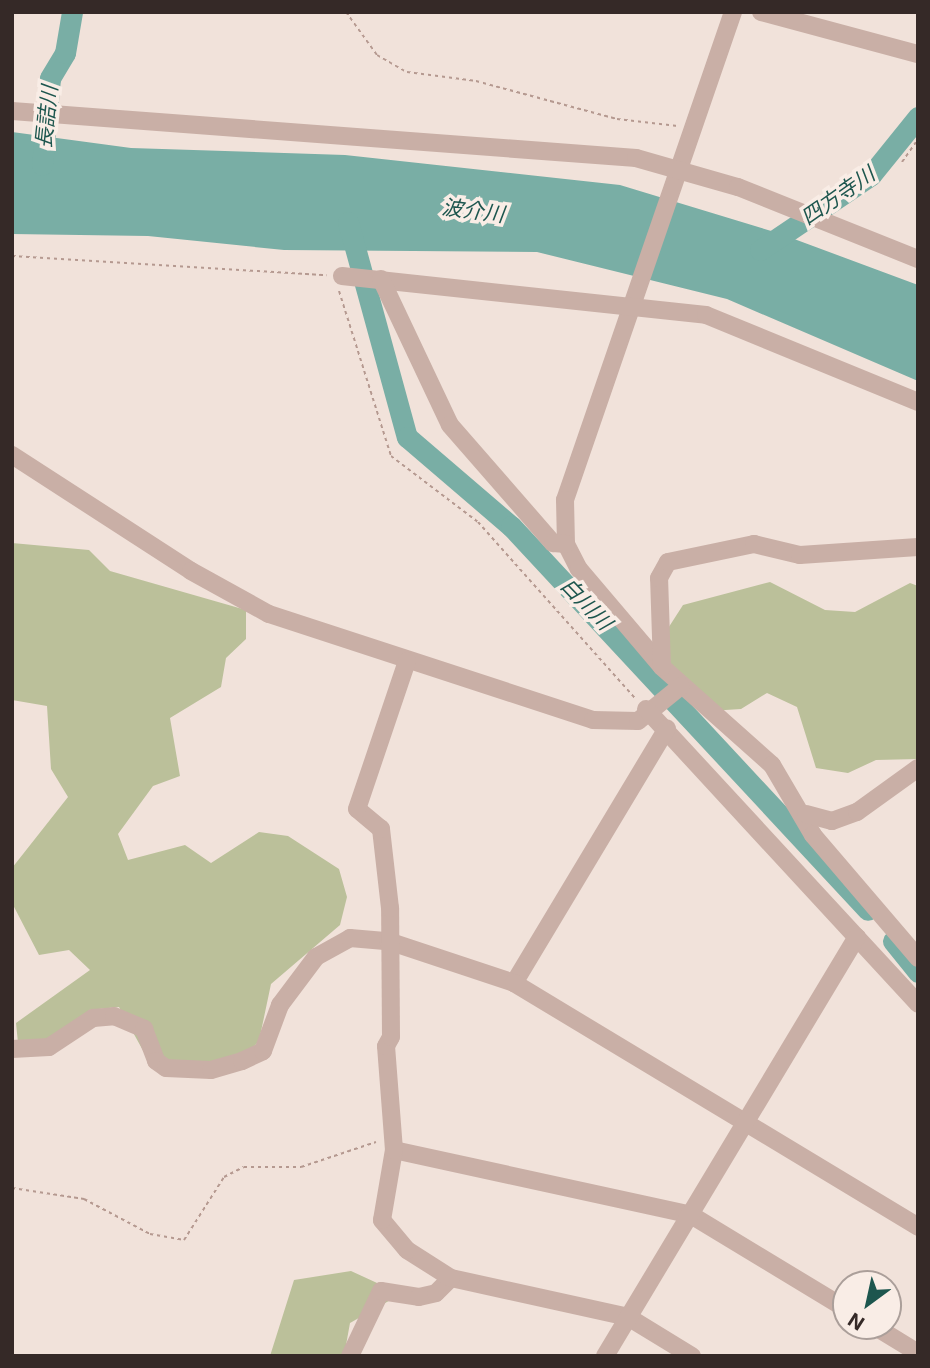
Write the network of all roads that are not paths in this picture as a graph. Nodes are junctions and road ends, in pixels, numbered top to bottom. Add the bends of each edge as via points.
1 (733, 12) edge
2 (761, 12) edge
3 (918, 54) edge
4 (12, 111) edge
5 (675, 177) junction
6 (918, 258) edge
7 (374, 279) junction
8 (339, 281) road end
9 (634, 296) junction
10 (918, 402) edge
11 (12, 455) edge
12 (566, 544) junction
13 (918, 547) edge
14 (407, 661) junction
15 (662, 667) junction
16 (678, 689) junction
17 (652, 708) junction
18 (667, 728) junction
19 (918, 768) edge
20 (806, 814) junction
21 (857, 937) junction
22 (388, 941) junction
23 (918, 958) edge
24 (514, 983) junction
25 (918, 1004) edge
26 (12, 1049) edge
27 (745, 1122) junction
28 (394, 1143) junction
29 (691, 1215) junction
30 (918, 1227) edge
31 (451, 1278) junction
32 (832, 1301) edge
33 (628, 1317) junction
34 (897, 1340) edge
35 (918, 1353) edge
36 (350, 1356) edge
37 (605, 1356) edge
38 (692, 1356) edge

1 - 5 street
2 - 3 street
4 - 5 street via 636,158
5 - 6 street via 791,208
5 - 9 street
7 - 8 street
7 - 9 street
7 - 12 street via 450,425 553,543
9 - 10 street via 706,315
9 - 12 street via 565,500
11 - 14 street via 191,572 269,614
12 - 15 street via 579,569
13 - 15 street via 800,555 754,544 668,562 659,578
14 - 17 street via 593,720 621,725 638,721
14 - 22 street via 357,809 373,817 385,842
15 - 16 street
16 - 17 street
16 - 20 street via 772,765
17 - 18 street
18 - 21 street
18 - 24 street
19 - 20 street via 857,811 832,821
20 - 23 street via 813,835
21 - 25 street
21 - 27 street
22 - 24 street
22 - 26 street via 350,938 316,957 280,1005 263,1051 211,1070 166,1068 156,1061 144,1029 114,1016 93,1018 48,1047
22 - 28 street via 391,1037 386,1046
24 - 27 street
27 - 29 street
27 - 30 street
28 - 29 street
28 - 31 street via 382,1220 407,1250
29 - 32 street
29 - 33 street
31 - 33 street
31 - 36 street via 436,1293 419,1297 381,1291
33 - 37 street
33 - 38 street
34 - 35 street

